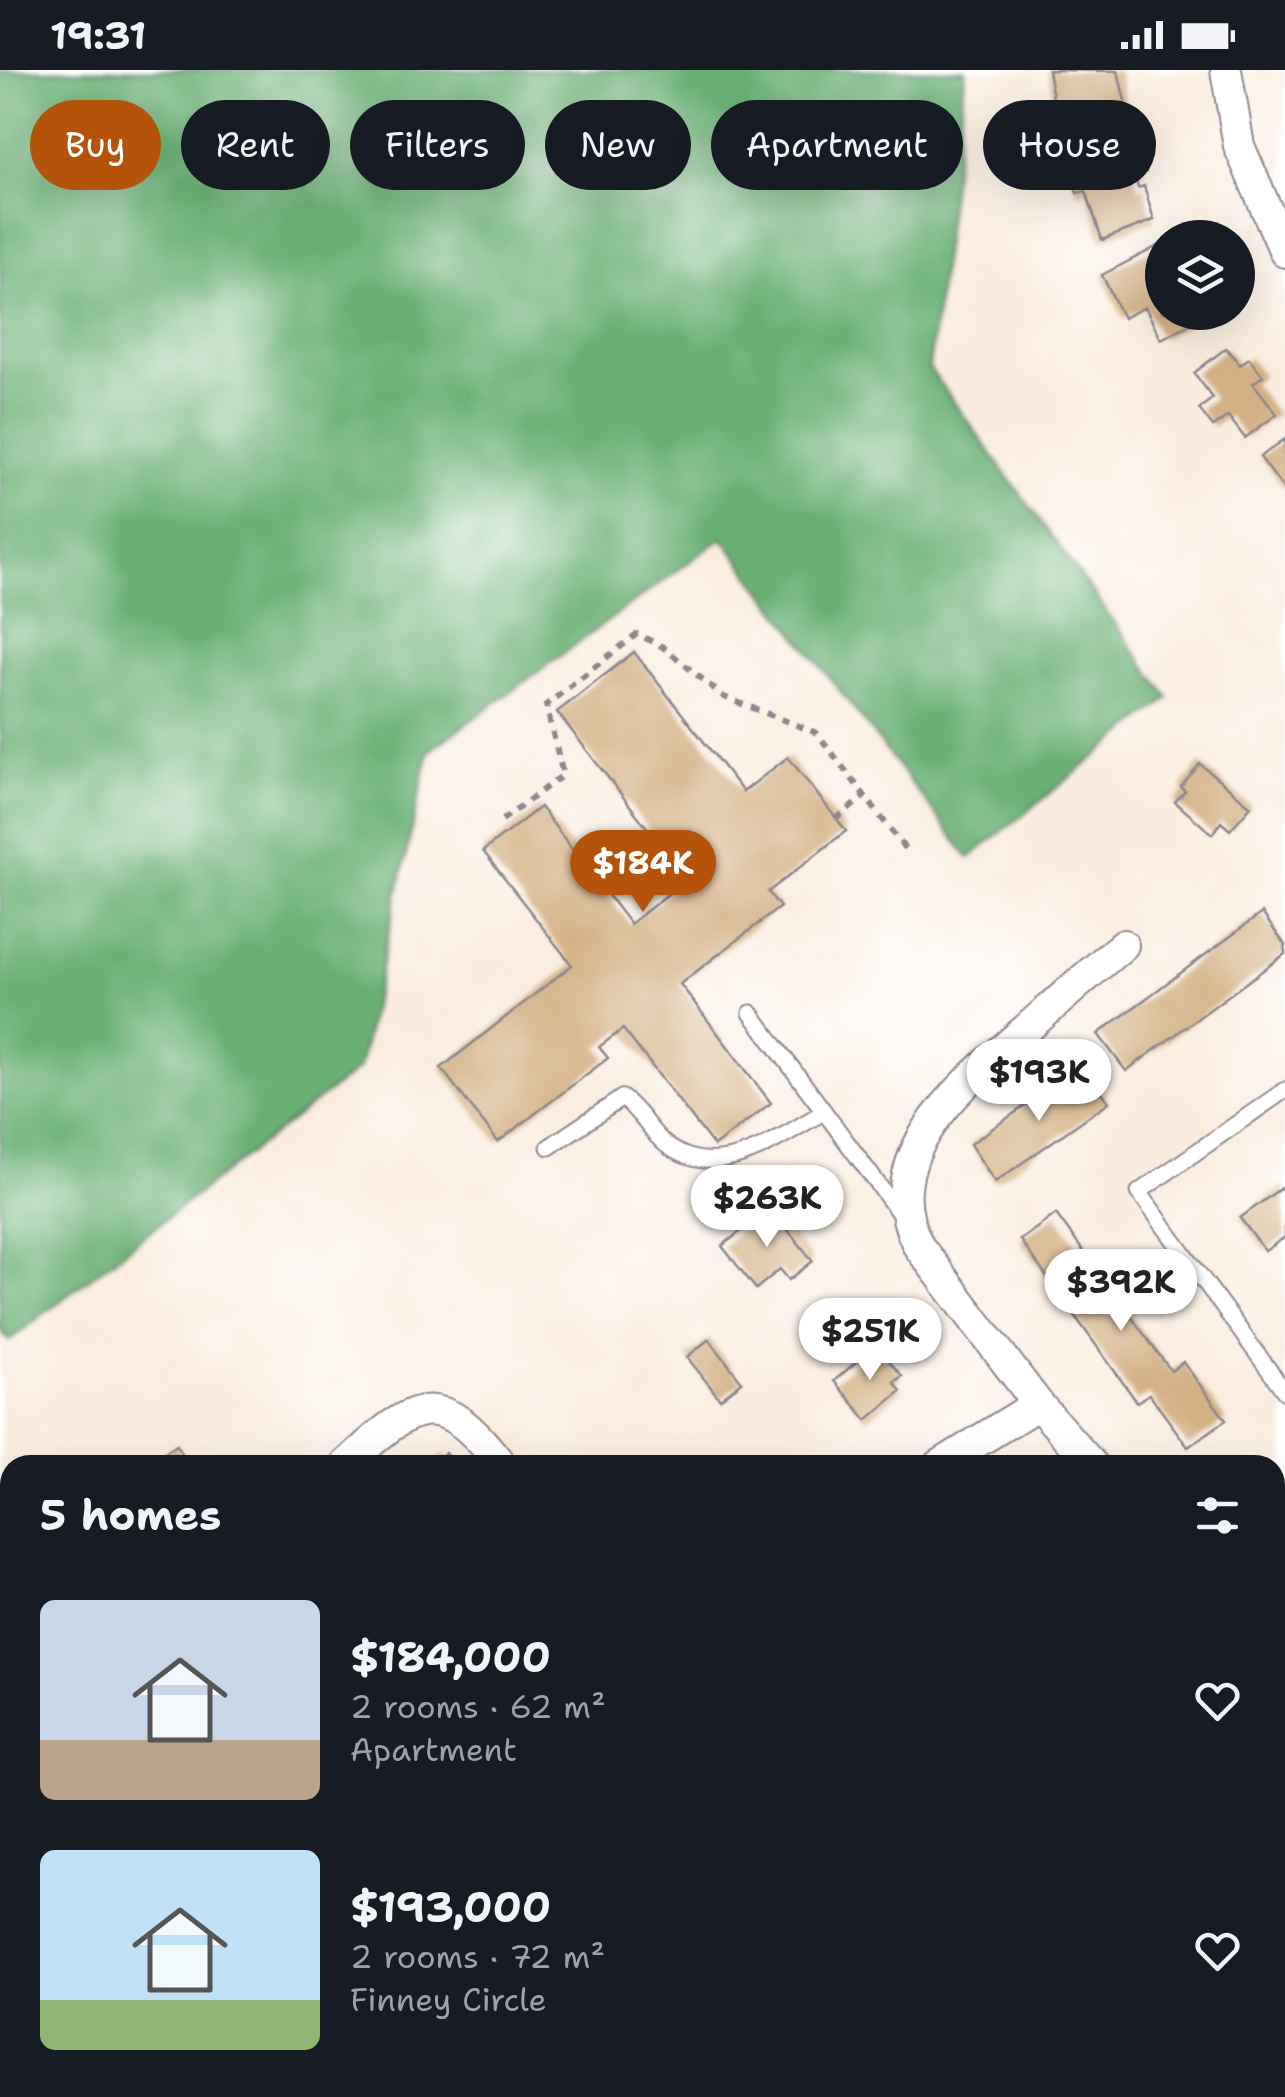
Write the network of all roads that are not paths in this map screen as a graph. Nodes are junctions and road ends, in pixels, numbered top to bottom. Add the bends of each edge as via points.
1 (1226, 70) edge
2 (1285, 252) edge
3 (1123, 944) dead end
4 (751, 1012) dead end
5 (1285, 1090) edge
6 (824, 1112) junction
7 (549, 1147) dead end
8 (906, 1222) junction
9 (1285, 1392) edge
10 (1038, 1404) junction
11 (359, 1455) edge
12 (492, 1455) edge
13 (956, 1455) edge
14 (1083, 1455) edge

1 - 2 street via 1240,146
3 - 8 street via 938,1113 907,1178
4 - 6 lane
5 - 9 lane via 1139,1192
6 - 7 lane via 740,1158 714,1163 664,1144 622,1098
6 - 8 lane
8 - 10 street
10 - 13 street
10 - 14 street
11 - 12 street via 420,1410 438,1408

